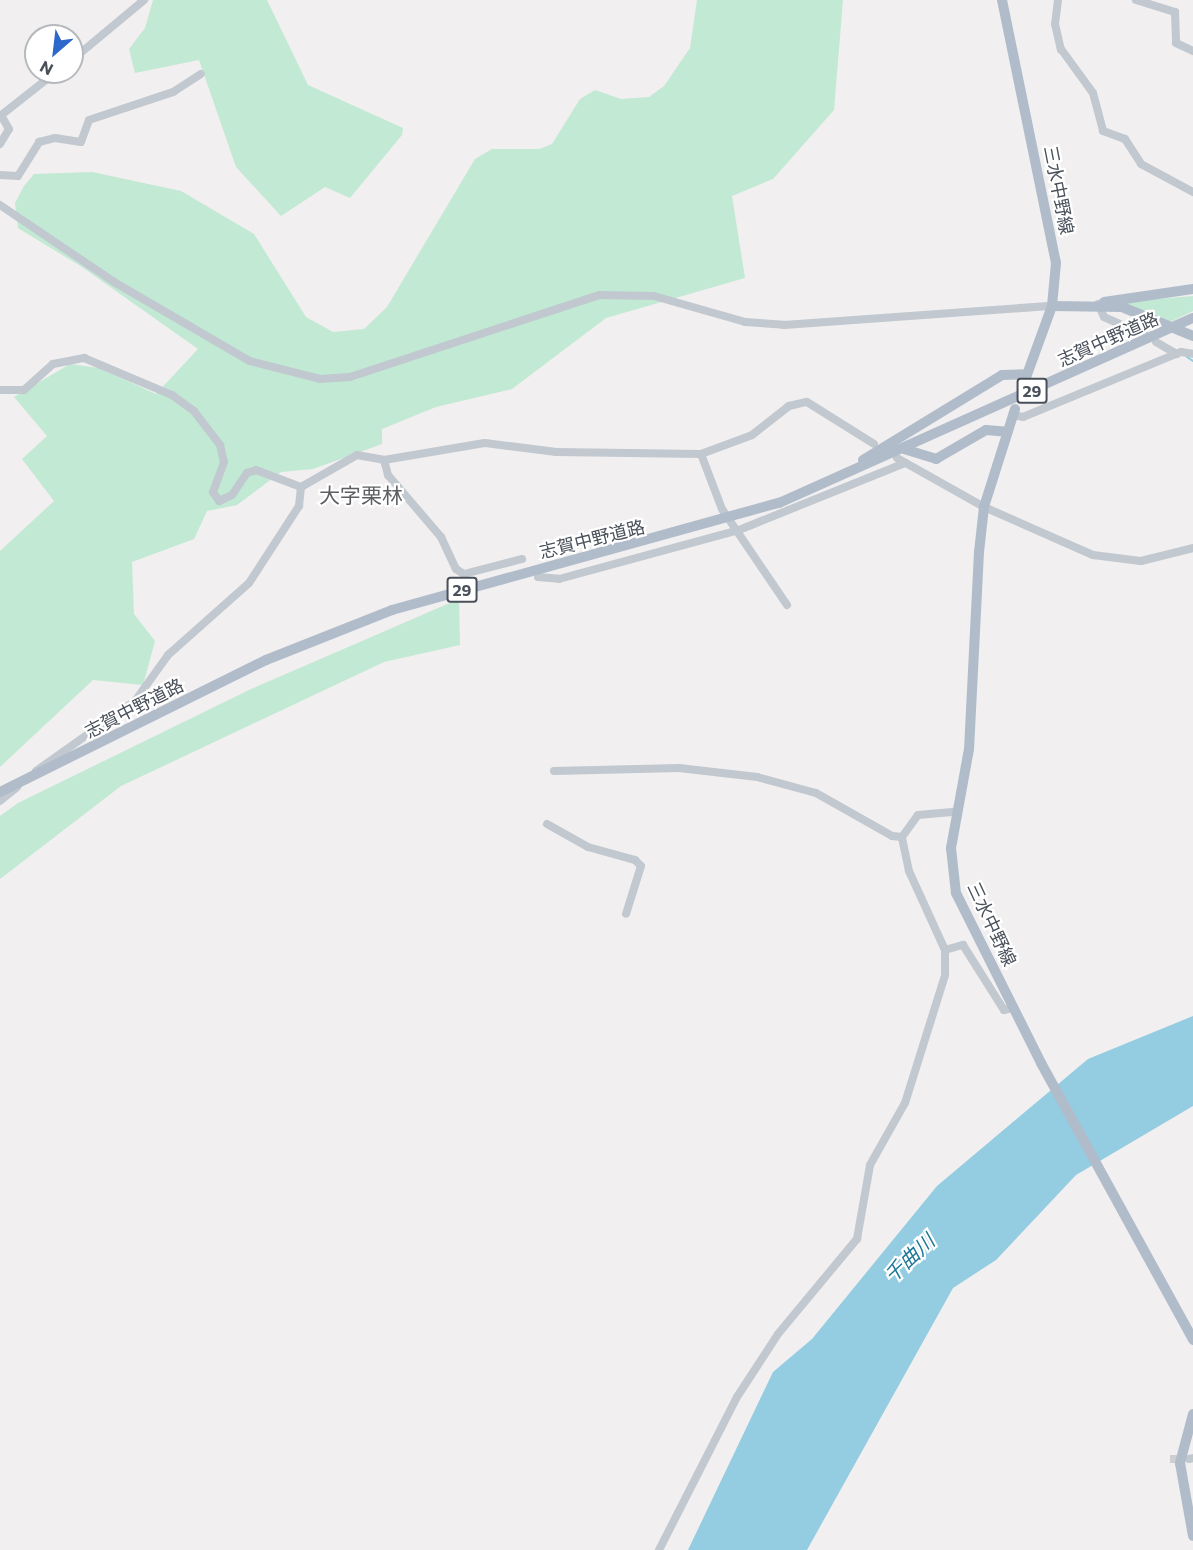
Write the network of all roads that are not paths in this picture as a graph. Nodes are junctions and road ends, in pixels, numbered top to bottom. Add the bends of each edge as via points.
1 (144, 0) edge
2 (1002, 0) edge
3 (1058, 0) edge
4 (1136, 0) edge
5 (84, 50) edge
6 (1193, 51) edge
7 (201, 74) dead end
8 (41, 84) edge
9 (1, 116) edge
10 (0, 144) edge
11 (0, 175) edge
12 (1193, 192) edge
13 (0, 205) edge
14 (1193, 289) edge
15 (1098, 303) junction
16 (1052, 306) junction
17 (1193, 318) edge
18 (1142, 334) dead end
19 (1193, 336) edge
20 (1159, 338) junction
21 (1179, 353) junction
22 (1193, 354) edge
23 (0, 390) edge
24 (1014, 412) joint
25 (1007, 432) junction
26 (874, 444) dead end
27 (701, 454) junction
28 (902, 457) junction
29 (384, 460) junction
30 (835, 479) junction
31 (301, 487) junction
32 (984, 507) junction
33 (739, 530) junction
34 (1193, 548) edge
35 (522, 559) dead end
36 (538, 578) dead end
37 (787, 605) dead end
38 (554, 771) dead end
39 (0, 792) edge
40 (0, 801) edge
41 (955, 812) junction
42 (547, 825) dead end
43 (902, 837) junction
44 (626, 914) dead end
45 (945, 950) junction
46 (1013, 1008) junction
47 (1192, 1334) edge
48 (1193, 1414) edge
49 (1193, 1536) edge
50 (659, 1550) edge

1 - 5 street
2 - 16 main road, 三水中野線 via 1056,263
3 - 12 street via 1055,24 1061,49 1093,93 1103,131 1125,139 1141,164
4 - 6 street via 1175,12 1176,43
7 - 11 street via 173,92 89,120 81,142 55,138 39,142 18,176
8 - 9 street
9 - 10 street via 9,129
13 - 16 street via 114,282 250,361 311,378 350,377 600,295 654,296 745,322 784,325
14 - 15 main road
15 - 16 main road
15 - 18 street via 1104,317
15 - 19 main road via 1133,310
16 - 30 main road, 三水中野線 / 29 via 1026,379 1008,373 994,379
17 - 20 main road, 志賀中野道路 / 29
20 - 21 street
20 - 28 main road, 志賀中野道路 / 29
21 - 22 street
21 - 24 street via 1023,417
23 - 31 street via 24,390 61,360 91,359 162,390 194,411 220,445 224,462 213,492 219,501 232,495 244,475 256,470
24 - 25 main road, 三水中野線
25 - 28 main road via 986,430 936,459
25 - 32 main road, 三水中野線
26 - 27 street via 807,402 789,406 752,435
27 - 29 street via 556,452 485,443
27 - 33 street via 722,509
28 - 30 main road, 志賀中野道路 / 29
28 - 32 street
28 - 33 street
29 - 31 street via 357,455
29 - 35 street via 388,475 441,537 456,569 464,574
30 - 39 main road, 志賀中野道路 / 29 via 722,522 392,610 266,660
31 - 40 street via 300,506 249,583 168,654 142,695 117,717 61,750
32 - 34 street via 1060,543 1117,561 1141,561
32 - 41 main road, 三水中野線 via 969,749
33 - 36 street via 559,579
33 - 37 street
38 - 43 street via 679,768 757,777 816,793 892,836
41 - 43 street via 918,815
41 - 46 main road, 三水中野線 via 951,848 956,893
42 - 44 street via 588,847 635,860 641,866
43 - 45 street via 909,871
45 - 46 street via 963,945 1004,1010
45 - 50 street via 945,975 905,1102 870,1165 857,1239 778,1334 737,1397
46 - 47 main road, 三水中野線
48 - 49 main road via 1180,1463

